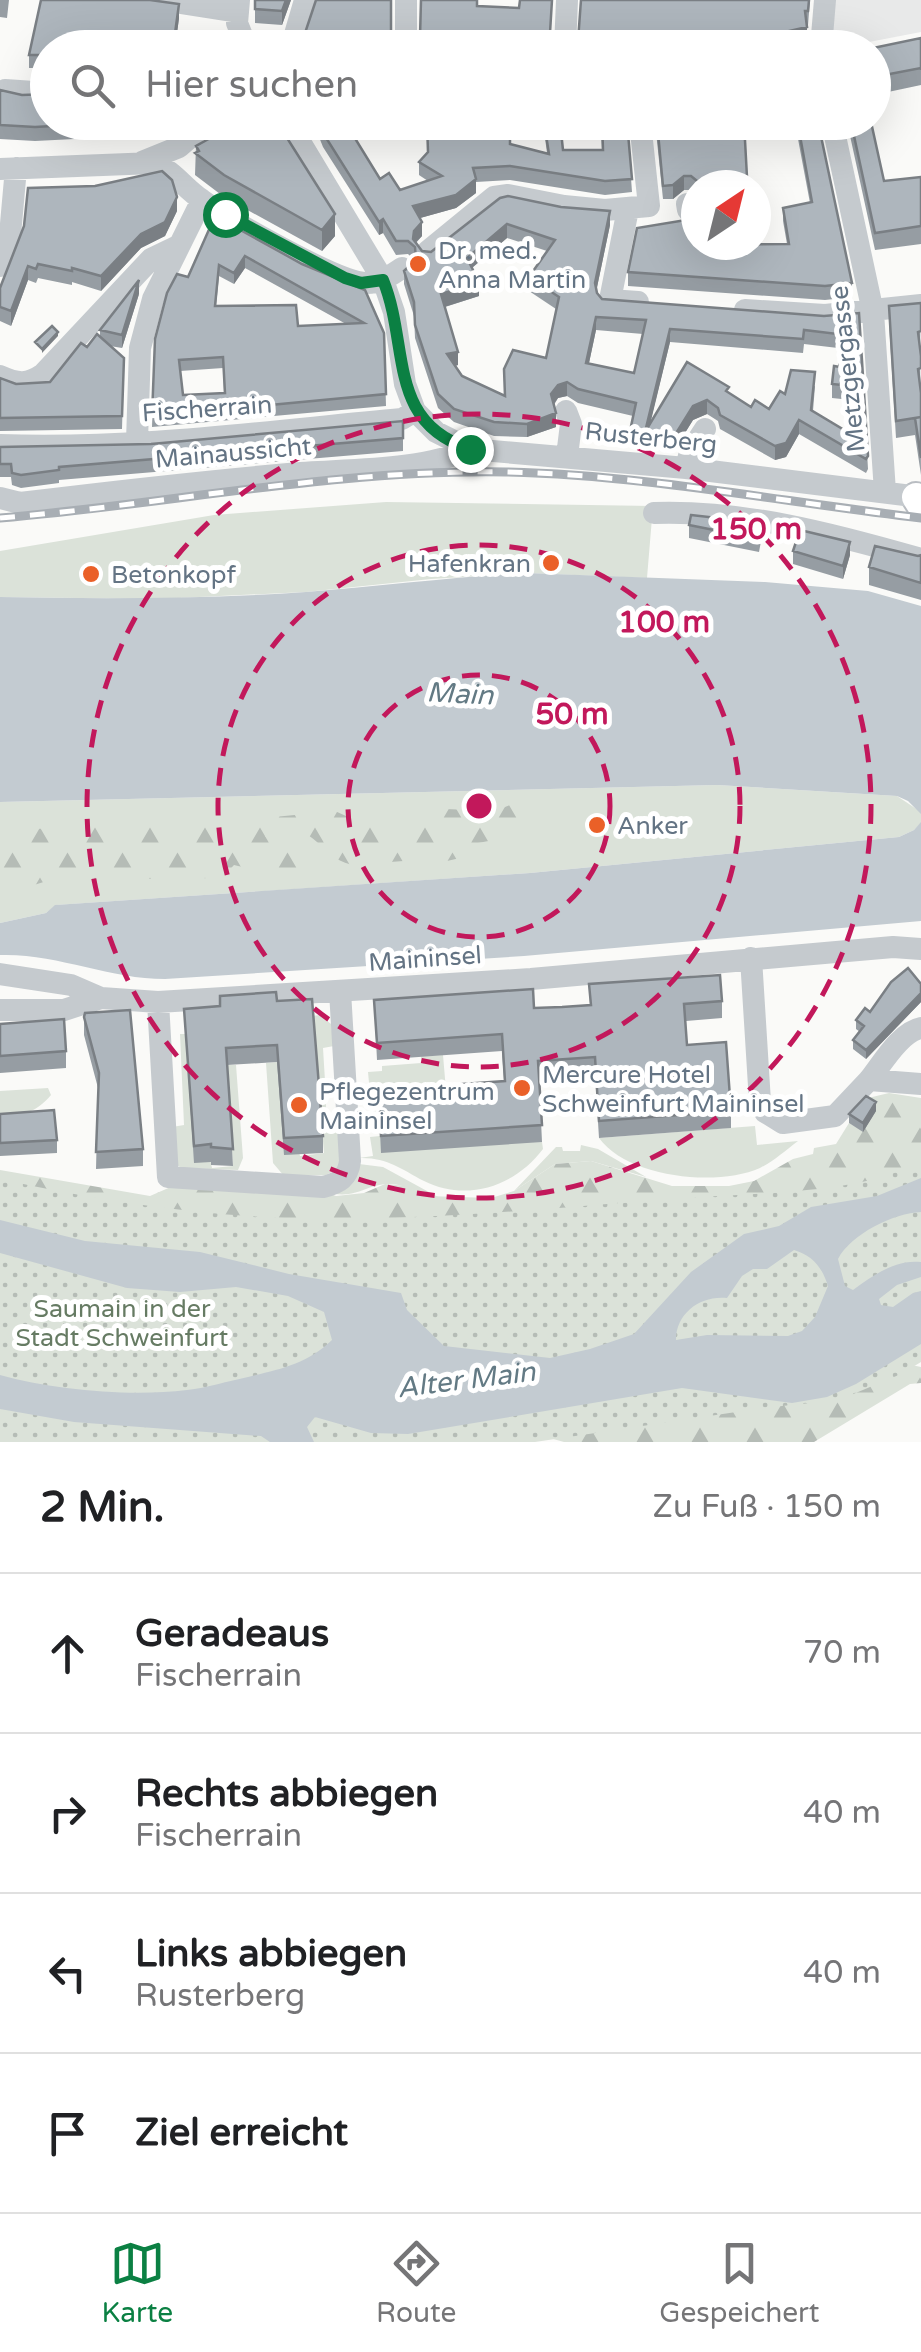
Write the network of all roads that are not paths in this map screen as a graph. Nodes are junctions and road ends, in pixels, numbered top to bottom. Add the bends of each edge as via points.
1 (161, 0) edge
2 (305, 0) edge
3 (406, 0) edge
4 (567, 0) edge
5 (825, 0) edge
6 (238, 12) edge
7 (296, 30) edge
8 (406, 30) edge
9 (565, 30) edge
10 (822, 30) edge
11 (5, 90) edge
12 (30, 92) edge
13 (186, 140) edge
14 (300, 140) edge
15 (640, 140) edge
16 (833, 140) edge
17 (142, 162) junction
18 (8, 168) edge
19 (202, 200) junction
20 (639, 207) junction
21 (176, 248) junction
22 (428, 251) edge
23 (0, 266) edge
24 (392, 274) junction
25 (668, 304) edge
26 (921, 305) edge
27 (725, 309) edge
28 (873, 312) junction
29 (0, 376) edge
30 (416, 411) junction
31 (566, 411) dead end
32 (705, 430) dead end
33 (138, 441) junction
34 (0, 445) edge
35 (470, 449) junction
36 (566, 456) junction
37 (686, 468) junction
38 (885, 492) junction
39 (0, 498) edge
40 (920, 499) edge
41 (654, 513) dead end
42 (921, 559) edge
43 (921, 949) edge
44 (751, 958) junction
45 (0, 974) edge
46 (340, 991) junction
47 (101, 998) junction
48 (158, 1002) junction
49 (0, 1010) edge
50 (921, 1028) edge
51 (869, 1080) junction
52 (921, 1084) edge

1 - 6 street
2 - 7 street
3 - 8 street
4 - 9 street
5 - 10 street
11 - 12 street
13 - 17 street
14 - 24 street
15 - 20 street
16 - 28 street, Metzgergasse via 837,183
17 - 18 street
17 - 19 street via 170,170
18 - 23 street via 10,235
19 - 21 street
19 - 24 street via 345,278 361,283
20 - 22 street via 564,206 508,194
20 - 25 street via 610,300
21 - 29 street via 152,259 43,374 30,383
21 - 33 street via 140,348
24 - 30 street, Rusterberg via 405,384
26 - 28 street
27 - 28 street
28 - 38 street, Metzgergasse
30 - 33 street, Fischerrain via 402,419
30 - 35 street, Rusterberg via 436,432
31 - 36 street
32 - 37 street
33 - 34 street, Fischerrain
35 - 36 street, Rusterberg
35 - 39 street, Mainaussicht via 410,464 20,503
36 - 37 street, Rusterberg
37 - 38 street, Rusterberg
38 - 40 street, Rusterberg
41 - 42 street via 758,520
43 - 44 street, Maininsel
44 - 46 street, Maininsel
44 - 51 street via 765,1112 784,1123 834,1116
45 - 47 street via 71,985
46 - 48 street, Maininsel
46 - 48 street via 350,1161 344,1178 323,1187 168,1177
47 - 48 street, Maininsel
47 - 49 street via 64,1010
50 - 51 street
51 - 52 street

